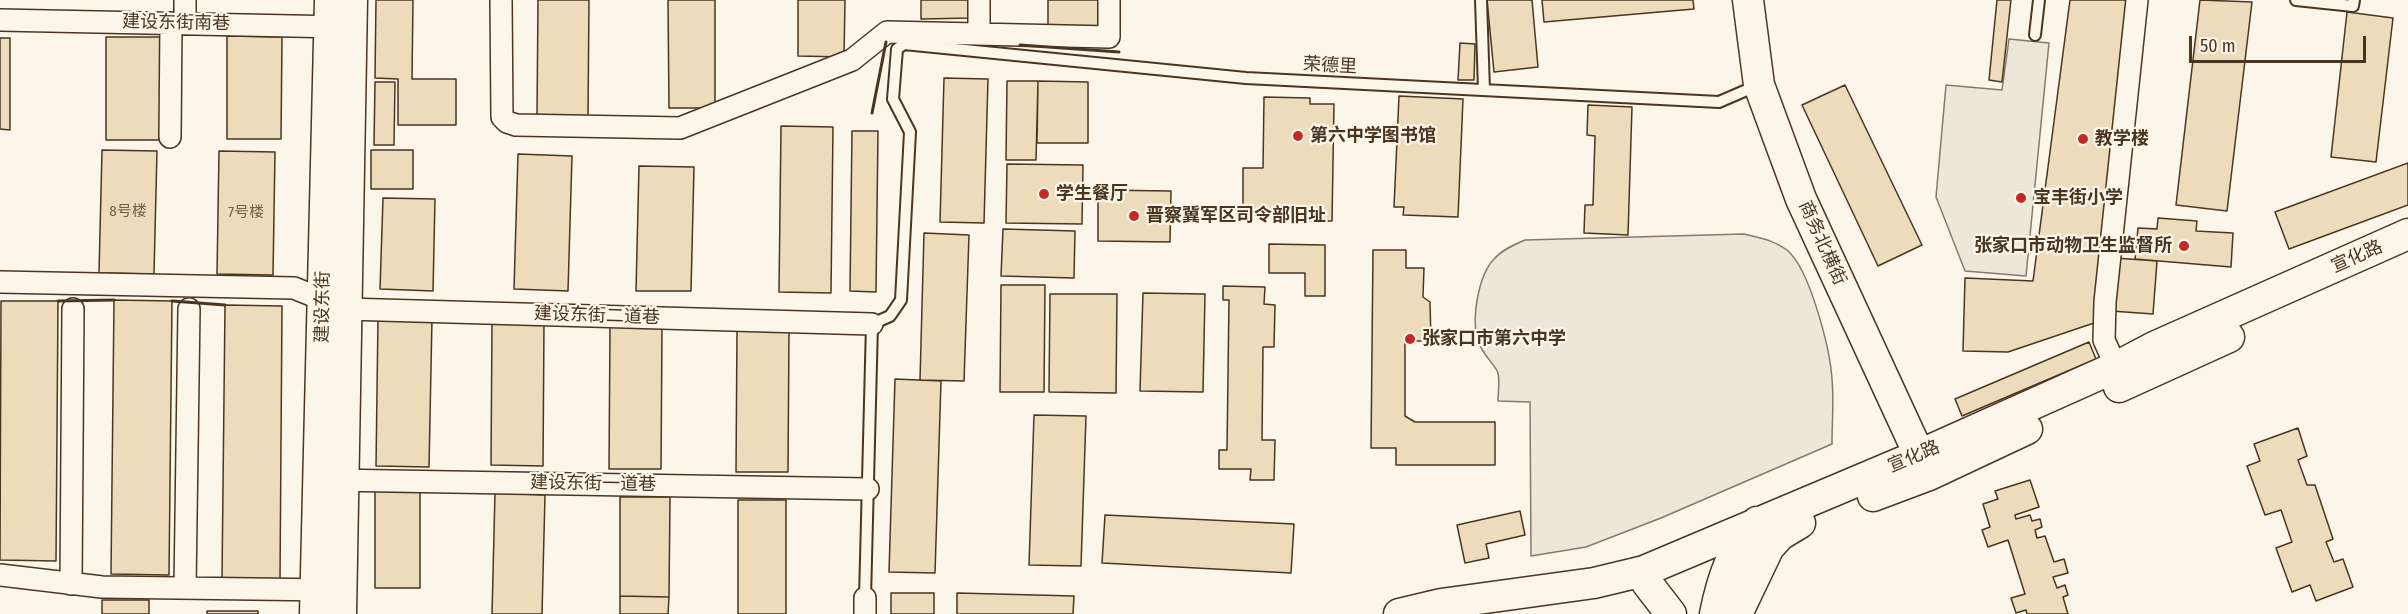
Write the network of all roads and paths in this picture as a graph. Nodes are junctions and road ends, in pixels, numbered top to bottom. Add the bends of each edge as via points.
1 (185, 0) edge
2 (501, 0) edge
3 (979, 0) edge
4 (1109, 0) edge
5 (1481, 0) edge
6 (1748, 0) edge
7 (2039, 0) edge
8 (2137, 0) edge
9 (2296, 0) edge
10 (2354, 0) edge
11 (341, 13) edge
12 (0, 20) edge
13 (178, 23) junction
14 (979, 34) junction
15 (2035, 35) dead end
16 (1759, 84) junction
17 (1484, 90) junction
18 (170, 137) dead end
19 (2408, 234) edge
20 (2408, 253) edge
21 (0, 282) edge
22 (335, 304) junction
23 (73, 309) dead end
24 (189, 309) dead end
25 (872, 324) junction
26 (2120, 376) junction
27 (1924, 465) junction
28 (331, 480) junction
29 (868, 489) junction
30 (1757, 522) junction
31 (1800, 523) junction
32 (1737, 547) junction
33 (0, 575) edge
34 (1645, 577) junction
35 (71, 584) junction
36 (185, 588) junction
37 (328, 602) edge
38 (865, 606) edge
39 (1399, 614) edge
40 (1490, 614) edge
41 (1671, 614) edge
42 (1715, 614) edge
43 (1737, 614) edge

1 - 13 street
2 - 14 street via 502,117 516,126 680,128 852,60 886,32
3 - 14 street
4 - 14 street via 1109,37
5 - 17 lane
6 - 16 main road, 商务北横街
7 - 15 lane
8 - 26 street via 2105,302 2104,340
9 - 10 lane via 2353,6
11 - 13 street, 建设东街南巷
11 - 22 main road, 建设东街
12 - 13 street, 建设东街南巷
13 - 18 street
16 - 17 lane, 荣德里 via 1719,102
16 - 27 main road, 商务北横街 via 1801,199
17 - 25 lane, 荣德里 via 1246,78 904,44 897,49 893,99 910,132 901,300 890,316
19 - 26 main road, 宣化路 via 2154,347
20 - 26 main road, 宣化路
21 - 22 street, 建设东街二道巷 via 294,288
22 - 25 street, 建设东街二道巷
22 - 28 main road, 建设东街
23 - 35 street
24 - 36 street
25 - 29 lane
26 - 27 main road, 宣化路
27 - 30 main road, 宣化路
27 - 31 main road, 宣化路
28 - 29 street, 建设东街一道巷
28 - 37 main road, 建设东街
29 - 38 lane
30 - 32 main road
30 - 34 main road, 宣化路
31 - 32 main road, 宣化路
31 - 43 main road via 1769,547
32 - 34 main road, 宣化路
32 - 42 main road
33 - 35 street
34 - 39 main road, 宣化路 via 1441,604
34 - 40 main road, 宣化路 via 1599,594
34 - 41 main road
35 - 36 street
36 - 37 street

